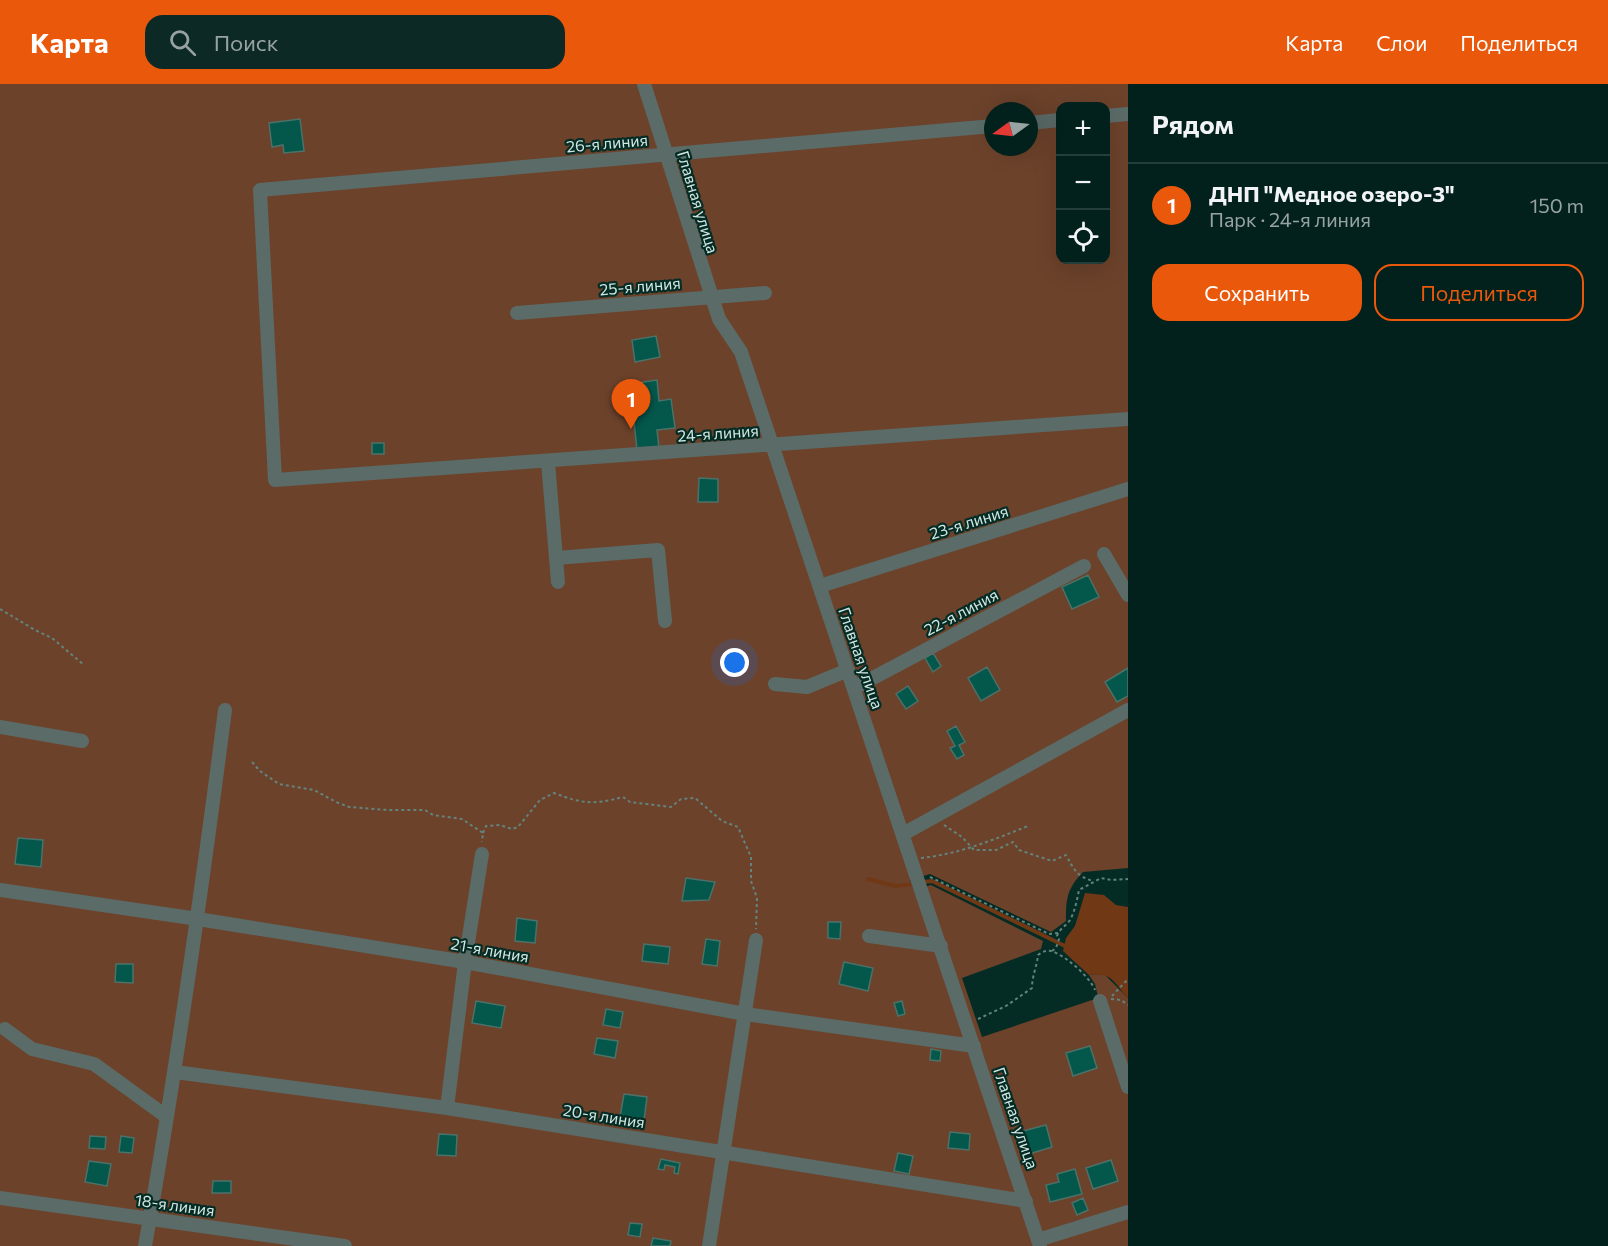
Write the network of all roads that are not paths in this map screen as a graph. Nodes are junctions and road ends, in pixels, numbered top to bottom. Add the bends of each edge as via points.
1 (644, 84) edge
2 (1128, 114) edge
3 (1110, 116) edge
4 (1056, 120) edge
5 (1038, 122) edge
6 (984, 127) edge
7 (667, 155) junction
8 (765, 293) dead end
9 (712, 296) junction
10 (517, 313) dead end
11 (1128, 419) edge
12 (773, 446) junction
13 (548, 462) junction
14 (275, 480) joint
15 (1128, 489) edge
16 (1104, 554) dead end
17 (556, 558) junction
18 (1084, 566) dead end
19 (558, 582) dead end
20 (820, 586) junction
21 (1128, 595) edge
22 (665, 621) dead end
23 (848, 670) junction
24 (776, 684) dead end
25 (854, 688) junction
26 (225, 710) dead end
27 (1128, 710) edge
28 (0, 726) edge
29 (82, 741) dead end
30 (903, 834) junction
31 (482, 854) road end
32 (0, 890) edge
33 (198, 919) junction
34 (868, 936) dead end
35 (756, 940) road end
36 (941, 946) junction
37 (465, 962) junction
38 (1101, 1004) road end
39 (745, 1014) junction
40 (5, 1029) dead end
41 (974, 1046) junction
42 (175, 1072) junction
43 (1128, 1087) edge
44 (447, 1108) junction
45 (167, 1117) junction
46 (724, 1152) junction
47 (0, 1198) edge
48 (1026, 1200) junction
49 (1128, 1212) edge
50 (150, 1218) junction
51 (1039, 1243) edge
52 (145, 1246) edge
53 (345, 1246) edge
54 (709, 1246) edge

1 - 7 street, Главная улица
2 - 3 street
4 - 5 street
6 - 7 street, 26-я линия
7 - 9 street, Главная улица
7 - 14 street, 26-я линия via 260,190
8 - 9 street, 25-я линия
9 - 10 street, 25-я линия
9 - 12 street, Главная улица via 719,319 741,352
11 - 12 street, 24-я линия
12 - 13 street, 24-я линия
12 - 20 street, Главная улица
13 - 14 street, 24-я линия
13 - 17 street
15 - 20 street, 23-я линия
16 - 21 street
17 - 19 street
17 - 22 street via 658,550
18 - 25 street, 22-я линия
20 - 23 street, Главная улица
23 - 24 street via 807,687
23 - 25 street, Главная улица
25 - 30 street, Главная улица
26 - 33 street
27 - 30 street
28 - 29 street
30 - 36 street, Главная улица
31 - 37 street
32 - 33 street, 21-я линия
33 - 37 street, 21-я линия
33 - 42 street
34 - 36 street
35 - 39 street
36 - 41 street, Главная улица
37 - 39 street, 21-я линия
37 - 44 street
38 - 43 street
39 - 41 street, 21-я линия
39 - 46 street
40 - 45 street via 32,1048 94,1064
41 - 48 street, Главная улица
42 - 44 street, 20-я линия
42 - 45 street
44 - 46 street, 20-я линия
45 - 50 street
46 - 48 street, 20-я линия
46 - 54 street
47 - 50 street, 18-я линия
48 - 51 street, Главная улица
49 - 51 street
50 - 52 street
50 - 53 street, 18-я линия

